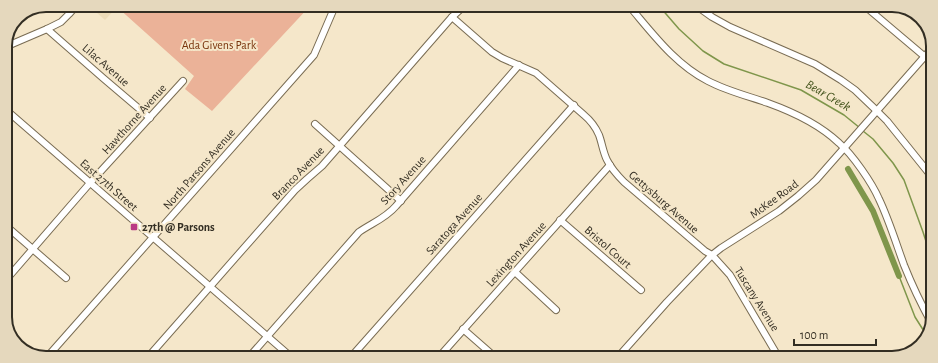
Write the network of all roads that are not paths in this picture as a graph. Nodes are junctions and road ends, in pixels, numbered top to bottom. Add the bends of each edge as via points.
1 (71, 12) edge
2 (332, 12) edge
3 (457, 12) edge
4 (635, 12) edge
5 (705, 12) edge
6 (872, 12) edge
7 (452, 17) junction
8 (48, 29) junction
9 (12, 44) edge
10 (924, 56) joint
11 (519, 65) junction
12 (183, 81) dead end
13 (574, 105) junction
14 (877, 111) junction
15 (12, 115) edge
16 (150, 118) junction
17 (315, 124) dead end
18 (340, 146) junction
19 (844, 149) junction
20 (610, 165) junction
21 (926, 171) edge
22 (90, 183) junction
23 (401, 201) junction
24 (560, 220) junction
25 (12, 231) edge
26 (153, 238) junction
27 (33, 249) junction
28 (712, 255) junction
29 (515, 272) junction
30 (12, 273) edge
31 (66, 278) dead end
32 (210, 287) junction
33 (641, 290) dead end
34 (556, 310) dead end
35 (926, 313) edge
36 (463, 330) junction
37 (268, 337) junction
38 (52, 351) edge
39 (153, 351) edge
40 (255, 351) edge
41 (284, 351) edge
42 (356, 351) edge
43 (444, 351) edge
44 (488, 351) edge
45 (623, 351) edge
46 (776, 351) edge

1 - 8 street via 61,22
2 - 26 street, North Parsons Avenue via 314,55
3 - 7 street, Branco Avenue
4 - 19 street via 670,54 692,72 730,91 796,114 827,133
5 - 14 street via 730,27 815,64 841,80
6 - 10 street
7 - 11 street, Gettysburg Avenue via 492,52
7 - 18 street, Branco Avenue
8 - 9 street
8 - 16 street, Lilac Avenue
10 - 14 street, McKee Road
11 - 13 street, Gettysburg Avenue via 536,73
11 - 23 street, Story Avenue
12 - 16 street, Hawthorne Avenue
13 - 20 street, Gettysburg Avenue via 598,134
13 - 42 street, Saratoga Avenue
14 - 19 street, McKee Road
14 - 21 street
15 - 22 street, East 27th Street
16 - 22 street, Hawthorne Avenue
17 - 18 street
18 - 23 street
18 - 32 street, Branco Avenue via 295,190
19 - 28 street, McKee Road via 798,196
19 - 35 street via 879,199
20 - 24 street, Lexington Avenue
20 - 28 street, Gettysburg Avenue via 624,182 704,251
22 - 26 street, East 27th Street
22 - 27 street, Hawthorne Avenue
23 - 37 street, Story Avenue via 386,216 359,232
24 - 29 street, Lexington Avenue
24 - 33 street, Bristol Court
25 - 27 street
26 - 32 street, East 27th Street
26 - 38 street, North Parsons Avenue
27 - 30 street, Hawthorne Avenue
27 - 31 street
28 - 45 street, McKee Road
28 - 46 street, Tuscany Avenue via 730,275
29 - 34 street
29 - 36 street, Lexington Avenue
32 - 37 street, East 27th Street
32 - 39 street, Branco Avenue
36 - 43 street, Lexington Avenue
36 - 44 street
37 - 40 street, Story Avenue
37 - 41 street, East 27th Street

